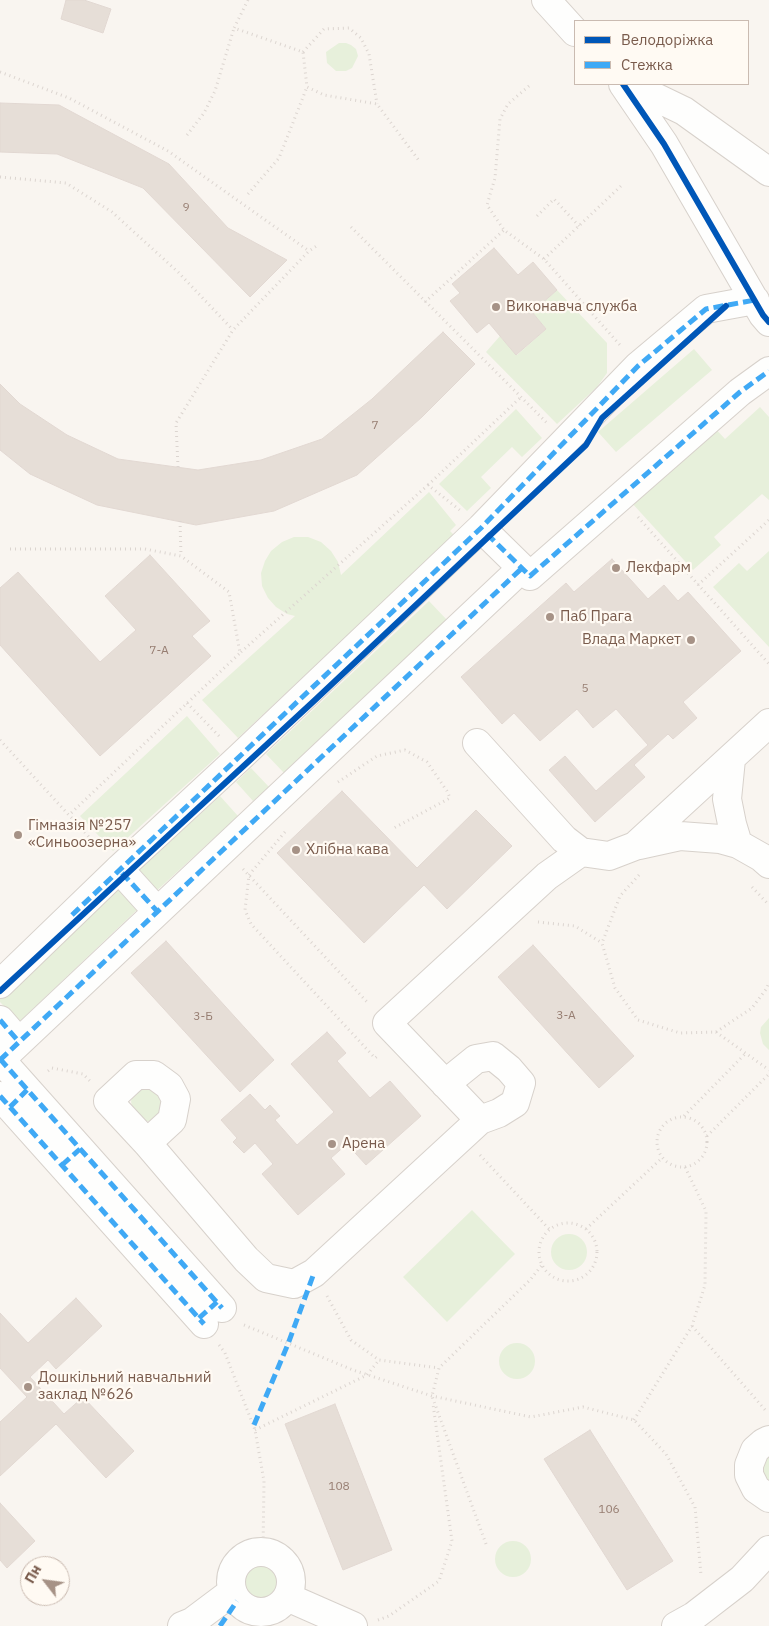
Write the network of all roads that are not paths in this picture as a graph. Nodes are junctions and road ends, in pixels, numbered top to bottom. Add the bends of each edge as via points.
1 (546, 0) edge
2 (574, 31) edge
3 (624, 85) edge
4 (630, 85) edge
5 (769, 172) edge
6 (755, 300) junction
7 (769, 322) edge
8 (769, 371) edge
9 (481, 528) junction
10 (521, 569) junction
11 (769, 724) edge
12 (477, 742) dead end
13 (731, 759) junction
14 (738, 844) junction
15 (581, 852) junction
16 (640, 857) junction
17 (769, 864) edge
18 (119, 869) junction
19 (158, 911) junction
20 (0, 984) edge
21 (0, 1020) edge
22 (7, 1054) edge
23 (445, 1084) junction
24 (12, 1098) edge
25 (471, 1128) junction
26 (147, 1143) junction
27 (211, 1313) road end
28 (769, 1440) edge
29 (769, 1498) edge
30 (769, 1550) edge
31 (232, 1592) junction
32 (287, 1597) junction
33 (363, 1624) edge
34 (182, 1626) edge
35 (676, 1626) edge

1 - 2 street
3 - 6 street via 664,144
4 - 5 street via 684,111
6 - 7 street
6 - 9 street via 706,309 638,366
8 - 10 street via 740,392 530,576
9 - 10 street
9 - 18 street
10 - 19 street
11 - 13 street
12 - 15 street via 564,838
13 - 14 street via 727,799
13 - 16 street
14 - 16 street via 680,836
14 - 17 street
15 - 16 street
15 - 23 street via 547,876 395,1032
18 - 19 street
18 - 20 street
19 - 22 street
21 - 22 street
22 - 24 street
23 - 25 street
23 - 25 street via 476,1058 493,1056 521,1083 515,1103
24 - 27 street via 71,1157
25 - 26 street via 314,1274 294,1284 266,1278 246,1259
26 - 26 street via 108,1101 136,1076 154,1075 169,1086 176,1099 172,1120
28 - 29 street via 755,1450 749,1464 749,1475 756,1489
30 - 35 street via 742,1579
31 - 32 street via 244,1608 263,1612 273,1610
31 - 32 street via 230,1582 237,1563 244,1556 263,1551 273,1554 288,1567 291,1582
31 - 34 street
32 - 33 street

